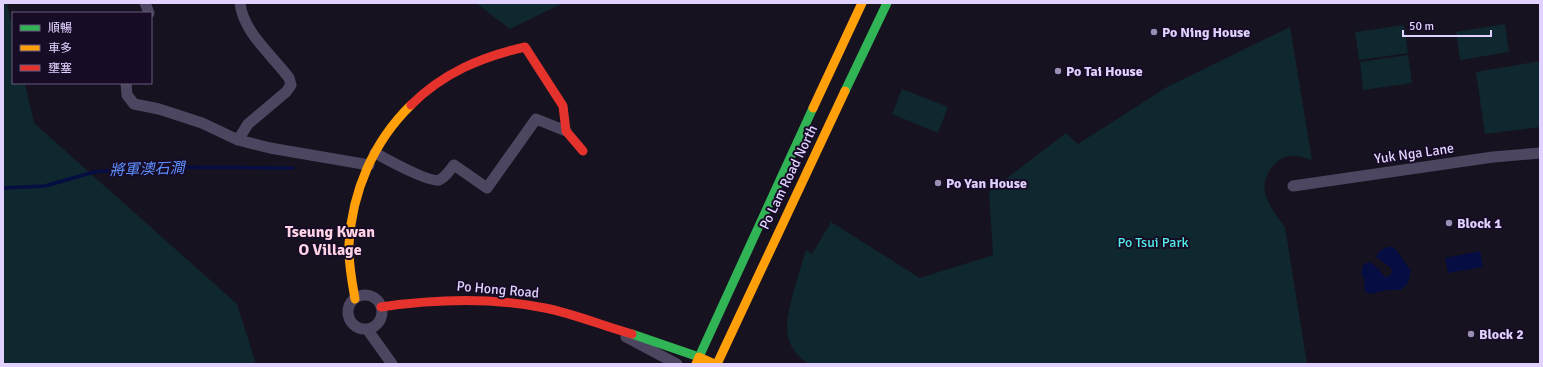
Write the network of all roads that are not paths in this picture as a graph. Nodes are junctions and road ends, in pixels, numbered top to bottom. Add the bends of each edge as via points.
1 (240, 3) edge
2 (862, 3) edge
3 (887, 3) edge
4 (126, 84) edge
5 (566, 131) junction
6 (238, 140) junction
7 (583, 151) dead end
8 (375, 153) junction
9 (1540, 153) edge
10 (369, 164) junction
11 (1293, 186) dead end
12 (355, 299) junction
13 (381, 307) junction
14 (609, 327) junction
15 (367, 329) junction
16 (697, 360) edge
17 (392, 364) edge
18 (676, 364) edge
19 (716, 364) edge

1 - 6 street via 240,10 248,27 289,78 291,85 248,124
2 - 16 main road, Po Lam Road North
3 - 19 main road, Po Lam Road North
4 - 6 street via 127,95 132,103 202,123
5 - 7 main road
5 - 8 street via 536,119 487,188 454,165 442,178 434,180
5 - 8 main road via 563,106 525,47 470,62 433,84 401,115
6 - 10 street via 270,148
8 - 10 main road
9 - 11 street, Yuk Nga Lane via 1493,157
10 - 12 main road via 358,190 349,244 350,272
12 - 13 street via 370,296 379,302
12 - 15 street via 349,307 349,317 354,325
13 - 14 main road, Po Hong Road via 439,300 509,302 584,318
13 - 15 street via 382,313 378,323
14 - 16 main road, Po Hong Road via 677,347
14 - 18 street, Po Hong Road
15 - 17 street
16 - 19 main road, Po Hong Road

